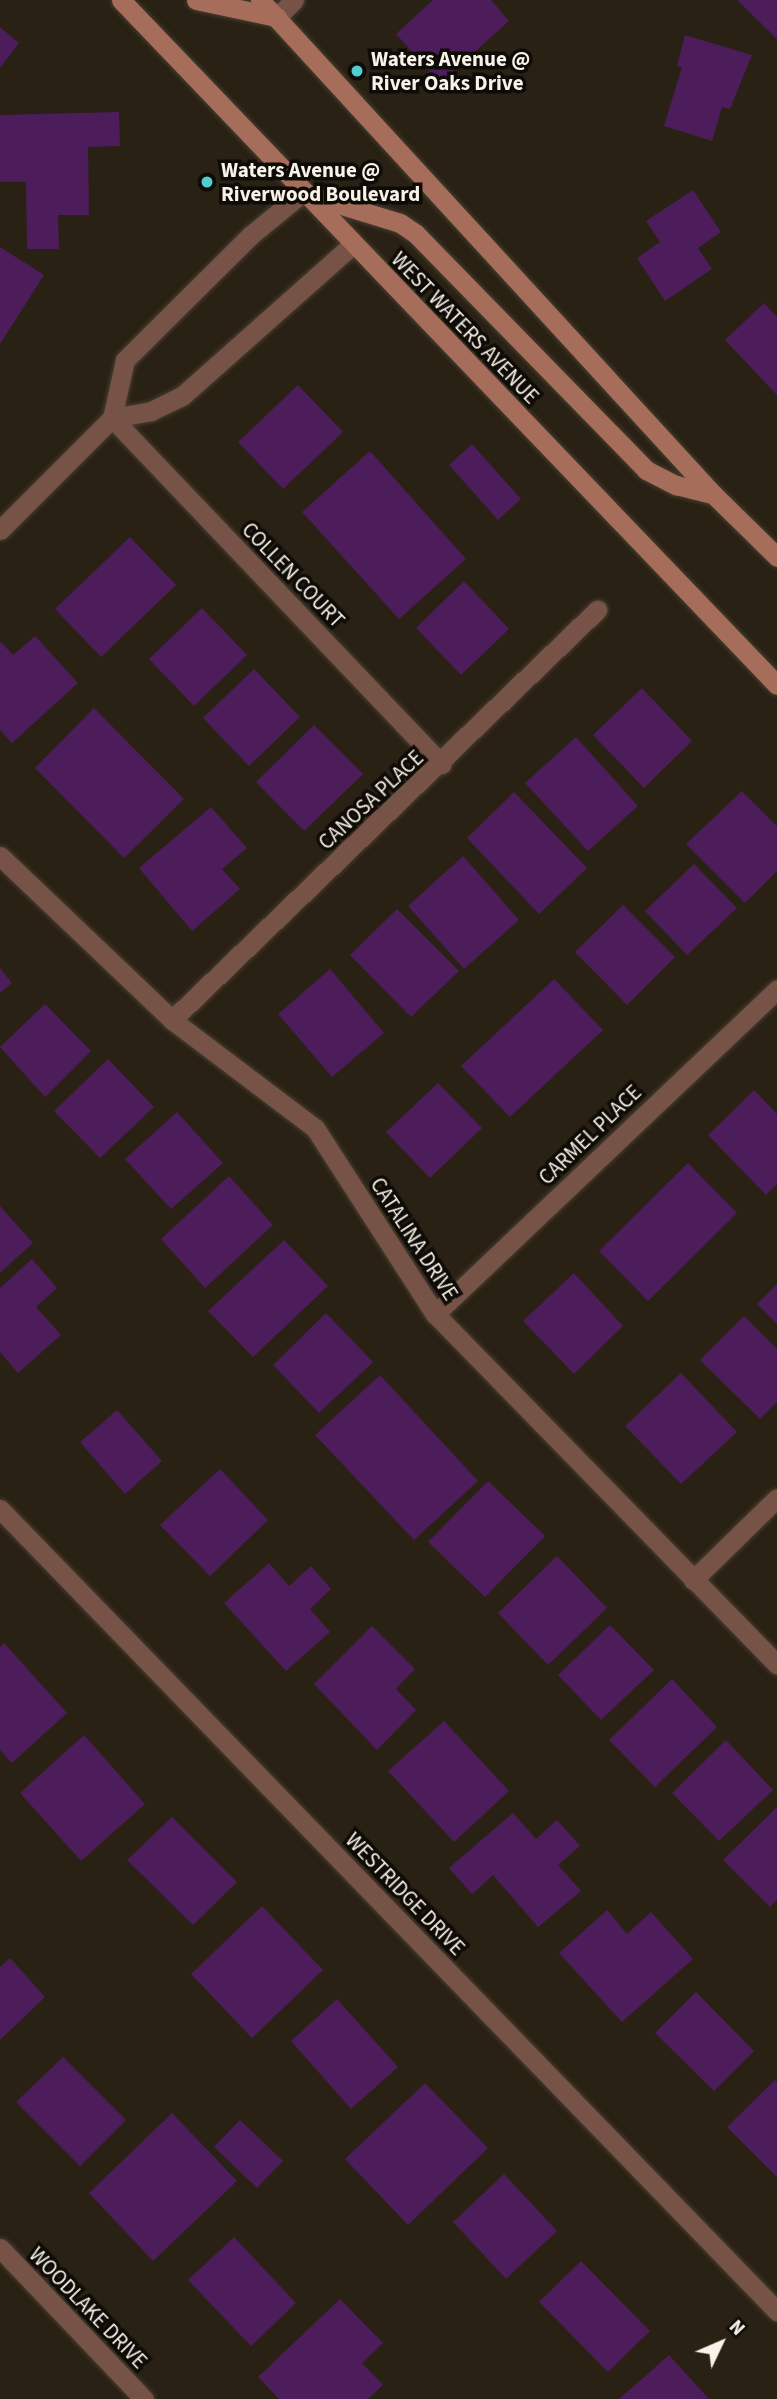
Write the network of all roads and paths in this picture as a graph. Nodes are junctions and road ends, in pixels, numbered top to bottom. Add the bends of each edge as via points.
1 (121, 0) edge
2 (196, 0) edge
3 (260, 0) edge
4 (294, 0) edge
5 (277, 17) junction
6 (302, 192) junction
7 (353, 244) junction
8 (112, 418) junction
9 (713, 494) junction
10 (0, 530) edge
11 (777, 557) edge
12 (597, 610) dead end
13 (777, 685) edge
14 (442, 764) junction
15 (0, 856) edge
16 (777, 989) edge
17 (172, 1020) junction
18 (435, 1314) junction
19 (777, 1498) edge
20 (0, 1508) edge
21 (693, 1580) junction
22 (777, 1665) edge
23 (0, 2248) edge
24 (777, 2311) edge
25 (144, 2399) edge

1 - 6 main road, WEST WATERS AVENUE
2 - 5 main road
3 - 5 main road
4 - 5 street
5 - 9 main road
6 - 7 main road, WEST WATERS AVENUE
6 - 8 street via 251,235 125,360
6 - 9 main road via 400,223 415,233 646,470 676,485
7 - 8 street via 182,396 151,411
7 - 13 main road, WEST WATERS AVENUE
8 - 10 street
8 - 14 street, COLLEN COURT
9 - 11 main road
12 - 14 street, CANOSA PLACE
14 - 17 street, CANOSA PLACE
15 - 17 street, CATALINA DRIVE
16 - 18 street, CARMEL PLACE
17 - 18 street, CATALINA DRIVE via 315,1128
18 - 21 street, CATALINA DRIVE
19 - 21 street
20 - 24 street, WESTRIDGE DRIVE
21 - 22 street, CATALINA DRIVE
23 - 25 street, WOODLAKE DRIVE

